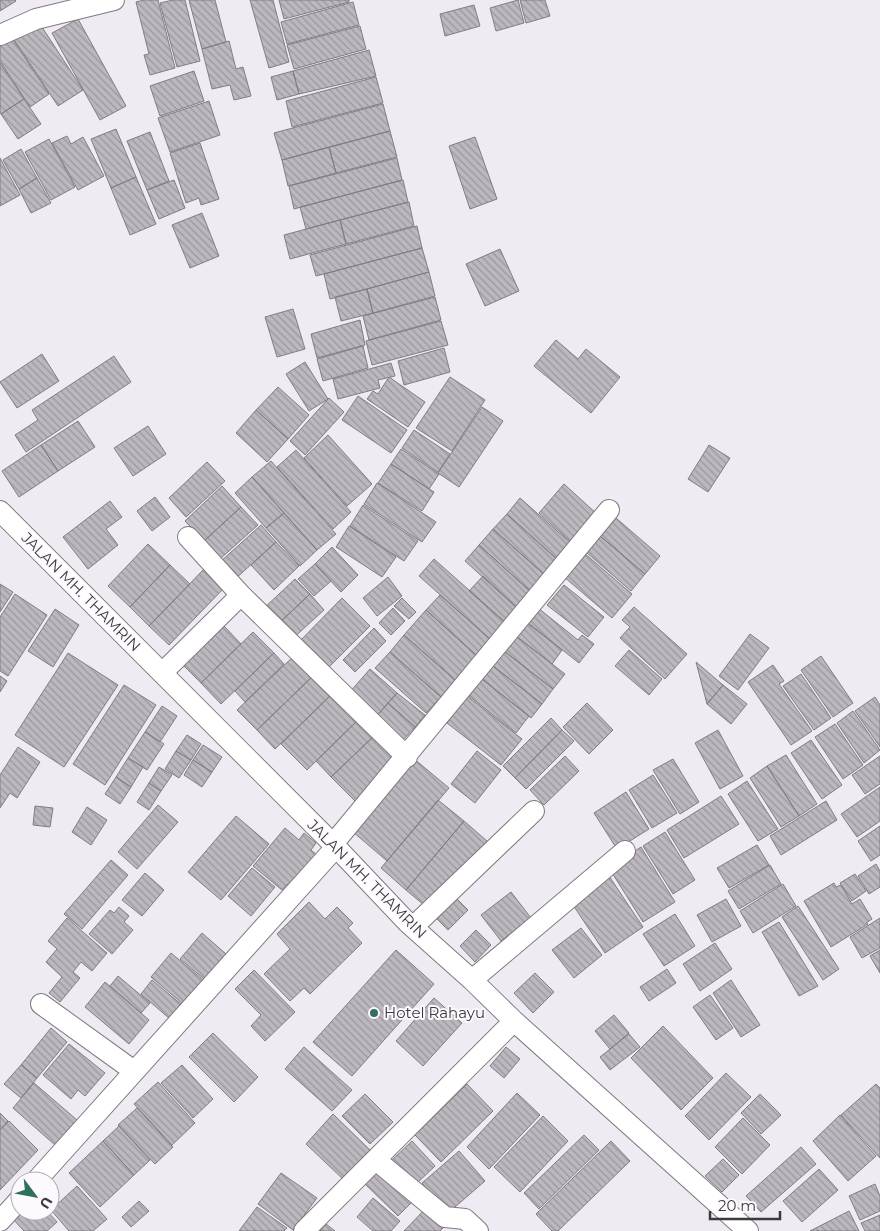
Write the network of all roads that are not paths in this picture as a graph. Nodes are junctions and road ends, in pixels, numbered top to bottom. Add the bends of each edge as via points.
1 (114, 0) edge
2 (53, 6) edge
3 (0, 34) edge
4 (609, 510) dead end
5 (0, 511) edge
6 (188, 537) dead end
7 (241, 595) junction
8 (162, 673) junction
9 (407, 757) junction
10 (534, 811) dead end
11 (334, 846) junction
12 (625, 851) dead end
13 (413, 927) junction
14 (472, 980) junction
15 (41, 1004) dead end
16 (514, 1021) junction
17 (134, 1071) junction
18 (376, 1161) junction
19 (45, 1171) edge
20 (10, 1210) edge
21 (0, 1221) edge
22 (304, 1231) edge
23 (478, 1231) edge
24 (748, 1231) edge

1 - 2 street
2 - 3 street
4 - 9 street
5 - 8 street, JALAN MH. THAMRIN
6 - 7 street
7 - 8 street
7 - 9 street
8 - 11 street, JALAN MH. THAMRIN
9 - 11 street
10 - 13 street
11 - 13 street, JALAN MH. THAMRIN
11 - 17 street
12 - 14 street
13 - 14 street, JALAN MH. THAMRIN
14 - 16 street, JALAN MH. THAMRIN
15 - 17 street
16 - 18 street
16 - 24 street, JALAN MH. THAMRIN
17 - 19 street
18 - 22 street
18 - 23 street via 445,1217 465,1219
20 - 21 street

